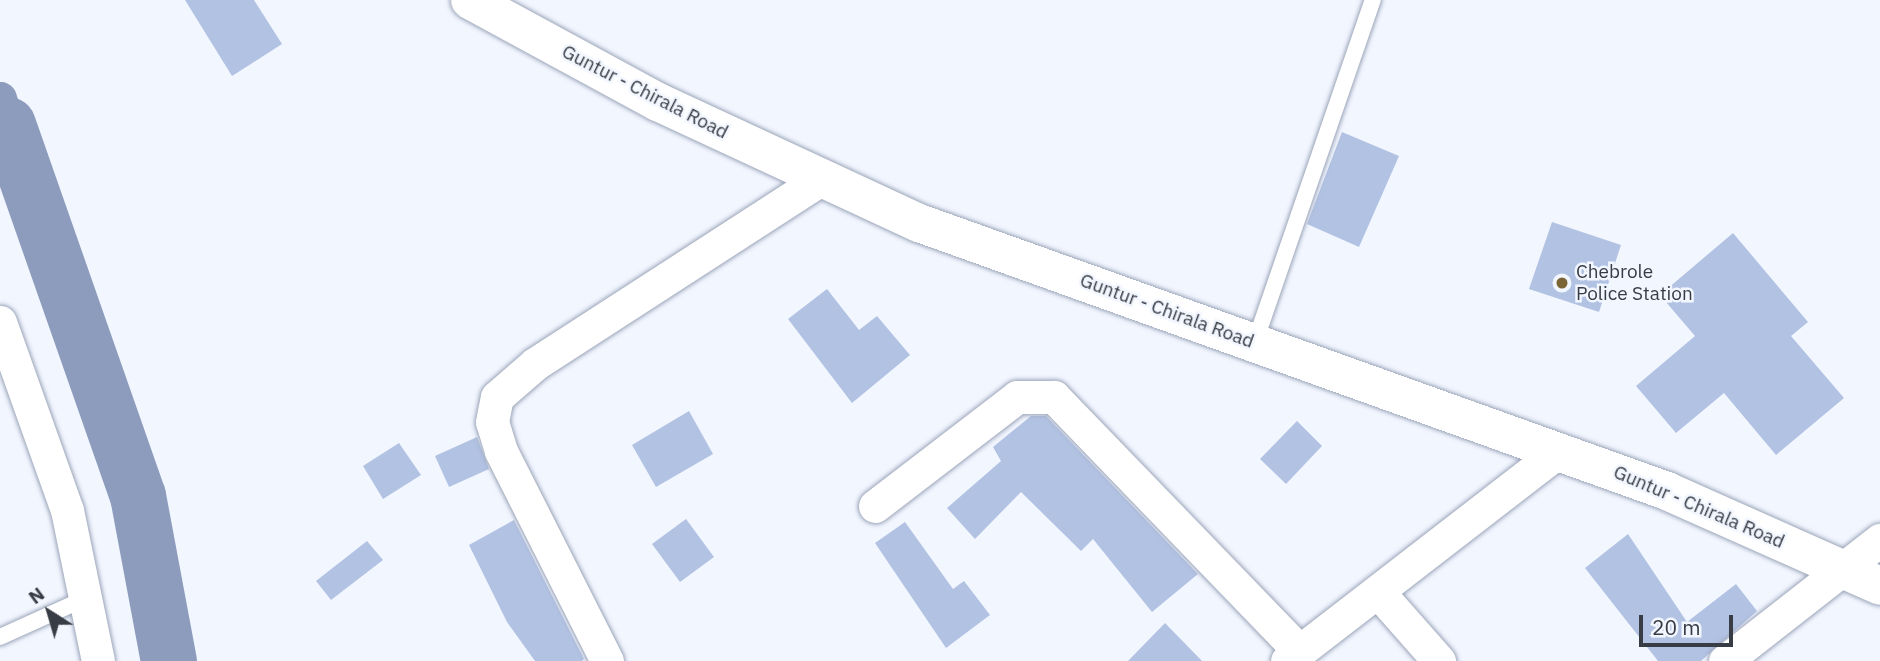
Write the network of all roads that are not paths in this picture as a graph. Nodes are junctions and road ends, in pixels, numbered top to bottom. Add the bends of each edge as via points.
1 (1373, 0) edge
2 (473, 1) edge
3 (819, 180) junction
4 (0, 322) edge
5 (1255, 342) junction
6 (1559, 450) junction
7 (875, 506) dead end
8 (1880, 540) edge
9 (1840, 567) junction
10 (1880, 586) edge
11 (1379, 593) junction
12 (86, 598) junction
13 (0, 637) edge
14 (1293, 656) edge
15 (1739, 657) edge
16 (98, 661) edge
17 (607, 661) edge
18 (1439, 661) edge

1 - 5 lane
2 - 3 main road, Guntur - Chirala Road
3 - 5 main road, Guntur - Chirala Road via 919,223
3 - 17 street via 535,363 497,397 492,422 501,451
4 - 12 street via 66,510
5 - 6 main road, Guntur - Chirala Road
6 - 9 main road, Guntur - Chirala Road
6 - 11 street
7 - 14 street via 1017,397 1054,397
8 - 9 street
9 - 10 main road, Guntur - Chirala Road
9 - 15 street
11 - 14 street
11 - 18 street
12 - 13 lane
12 - 16 street

